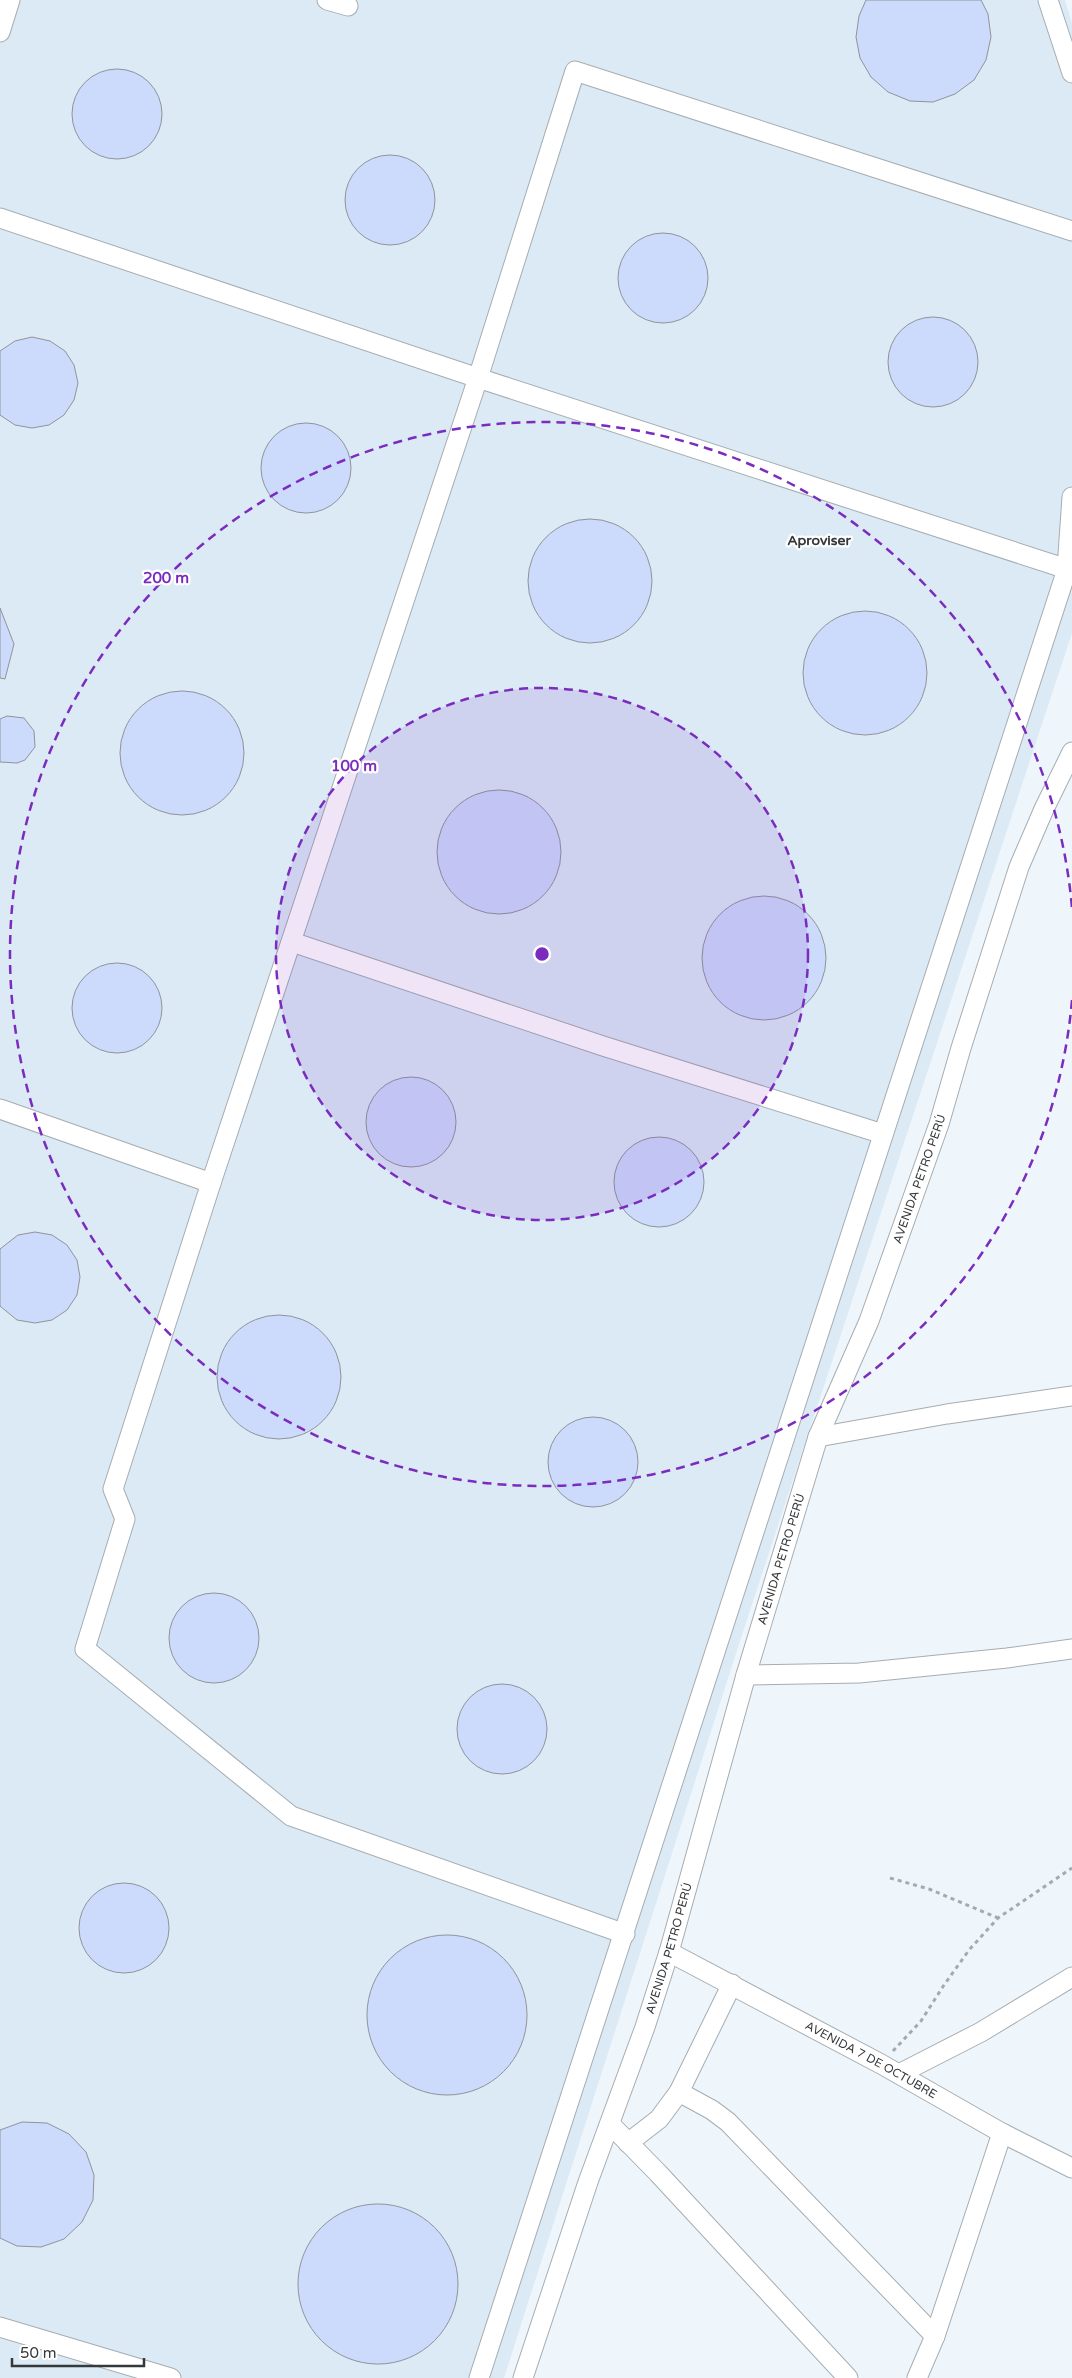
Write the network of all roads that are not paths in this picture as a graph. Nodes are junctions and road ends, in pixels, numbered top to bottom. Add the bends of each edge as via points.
1 (10, 0) edge
2 (327, 0) edge
3 (1048, 0) edge
4 (348, 6) dead end
5 (0, 32) edge
6 (1072, 73) edge
7 (0, 218) edge
8 (1072, 231) edge
9 (478, 378) junction
10 (1072, 497) edge
11 (1069, 561) edge
12 (1072, 752) edge
13 (292, 942) junction
14 (0, 1110) edge
15 (884, 1134) junction
16 (211, 1183) junction
17 (1072, 1396) edge
18 (818, 1437) junction
19 (1072, 1649) edge
20 (746, 1675) junction
21 (625, 1934) junction
22 (669, 1952) junction
23 (1072, 1976) edge
24 (732, 1984) junction
25 (899, 2074) junction
26 (679, 2092) junction
27 (610, 2124) junction
28 (1002, 2133) junction
29 (628, 2143) junction
30 (1072, 2168) edge
31 (0, 2327) edge
32 (935, 2336) junction
33 (171, 2378) edge
34 (479, 2378) edge
35 (523, 2378) edge
36 (848, 2378) edge
37 (917, 2378) edge

1 - 5 street
2 - 4 street
3 - 6 street
7 - 9 street
8 - 9 street via 575,71
9 - 11 street
9 - 13 street
10 - 11 street
11 - 15 street
12 - 18 street, AVENIDA PETRO PERÚ via 1019,867 939,1124 869,1321
13 - 15 street via 603,1046
13 - 16 street
14 - 16 street
15 - 21 street
16 - 21 street via 113,1490 125,1519 85,1649 291,1816
17 - 18 street
18 - 20 street, AVENIDA PETRO PERÚ
19 - 20 street via 859,1673
20 - 22 street, AVENIDA PETRO PERÚ
21 - 34 street
22 - 24 street, AVENIDA 7 DE OCTUBRE
22 - 27 street, AVENIDA PETRO PERÚ
23 - 25 street via 981,2032
24 - 25 street, AVENIDA 7 DE OCTUBRE
24 - 26 street
25 - 28 street, AVENIDA 7 DE OCTUBRE
26 - 29 street via 659,2119
26 - 32 street via 728,2122
27 - 29 street
27 - 35 street, AVENIDA PETRO PERÚ
28 - 30 street, AVENIDA 7 DE OCTUBRE
28 - 32 street
29 - 36 street
31 - 33 street
32 - 37 street

